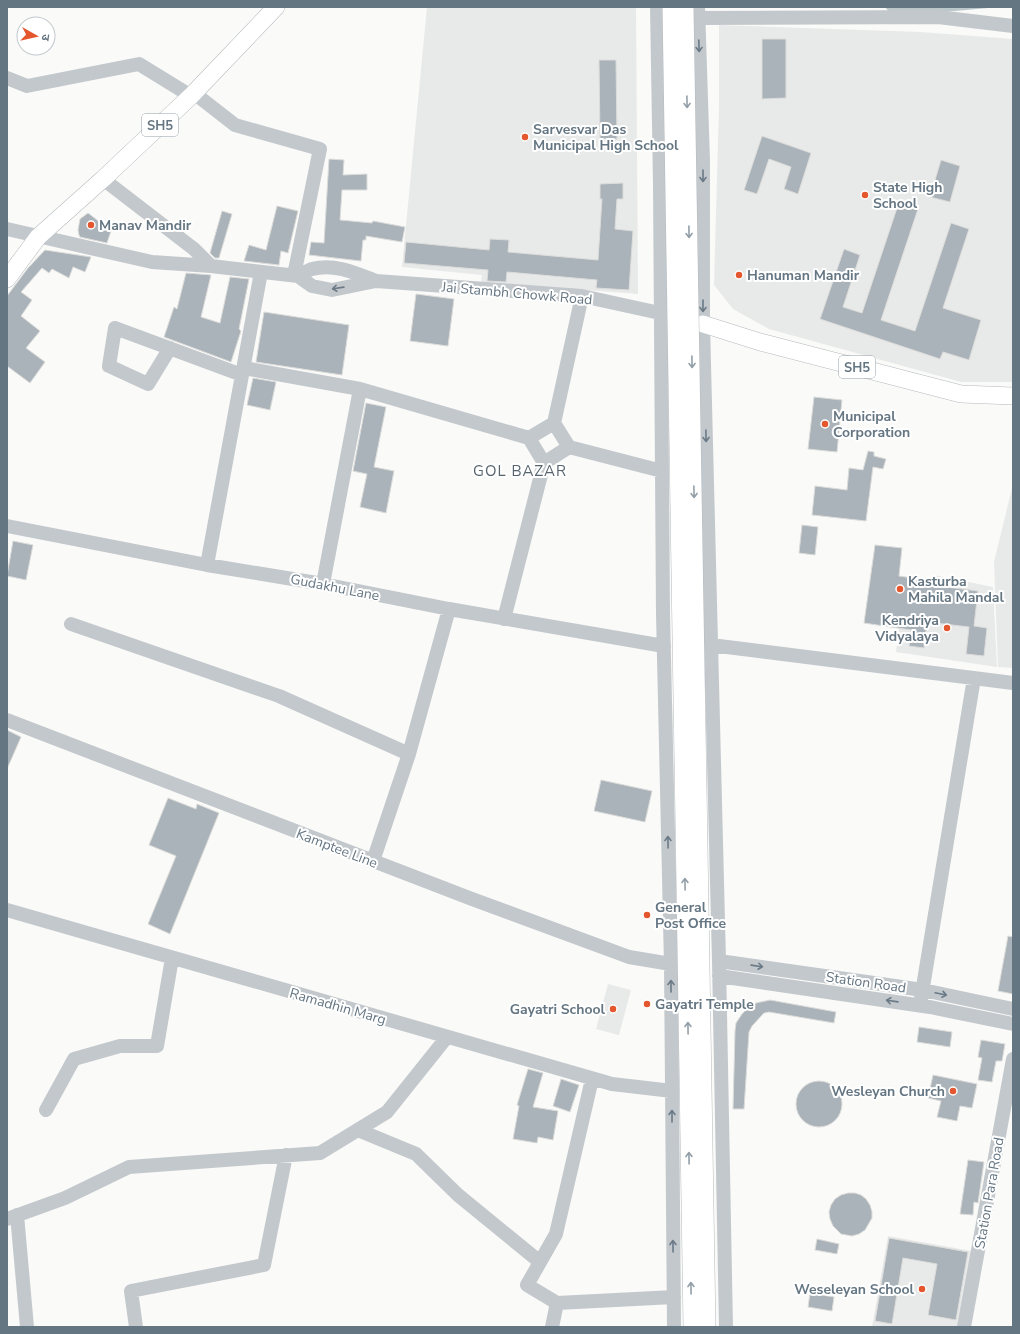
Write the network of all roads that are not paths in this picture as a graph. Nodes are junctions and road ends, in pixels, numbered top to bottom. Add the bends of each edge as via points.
1 (276, 7) edge
2 (657, 7) edge
3 (671, 7) edge
4 (686, 7) edge
5 (698, 13) edge
6 (1013, 26) edge
7 (7, 78) edge
8 (192, 95) junction
9 (103, 179) junction
10 (7, 229) edge
11 (38, 237) junction
12 (211, 266) junction
13 (261, 272) junction
14 (296, 276) junction
15 (7, 279) edge
16 (376, 281) junction
17 (582, 296) junction
18 (661, 313) junction
19 (703, 324) junction
20 (170, 348) junction
21 (243, 372) junction
22 (360, 389) junction
23 (1009, 400) edge
24 (554, 423) junction
25 (529, 438) junction
26 (569, 447) junction
27 (544, 463) junction
28 (662, 471) junction
29 (7, 526) edge
30 (207, 565) junction
31 (323, 584) junction
32 (449, 609) junction
33 (504, 619) junction
34 (71, 624) dead end
35 (711, 645) junction
36 (664, 646) junction
37 (974, 678) junction
38 (1013, 683) edge
39 (7, 720) edge
40 (409, 754) junction
41 (373, 862) junction
42 (7, 911) edge
43 (172, 958) junction
44 (719, 960) junction
45 (671, 964) junction
46 (719, 976) junction
47 (922, 990) junction
48 (920, 1005) junction
49 (1013, 1009) edge
50 (1013, 1024) edge
51 (447, 1037) junction
52 (1013, 1059) edge
53 (592, 1079) junction
54 (672, 1091) junction
55 (46, 1110) dead end
56 (358, 1130) junction
57 (286, 1155) junction
58 (12, 1217) edge
59 (540, 1262) junction
60 (674, 1297) junction
61 (557, 1303) junction
62 (27, 1327) edge
63 (136, 1327) edge
64 (552, 1327) edge
65 (674, 1327) edge
66 (692, 1327) edge
67 (707, 1327) edge
68 (726, 1327) edge
69 (964, 1327) edge

1 - 8 main road, SH5
2 - 18 street
66 -> 3 main road, bridge
4 -> 67 main road, bridge
5 - 6 street via 938,17
5 -> 19 street via 703,161
7 - 8 street via 27,86 139,64
8 - 9 main road, SH5
8 - 14 street via 235,125 320,149
9 - 11 main road, SH5
9 - 12 street via 194,249
10 - 11 street, Jai Stambh Chowk Road
11 - 12 street, Jai Stambh Chowk Road via 152,262
11 - 15 main road, SH5
12 - 13 street, Jai Stambh Chowk Road
13 - 14 street, Jai Stambh Chowk Road
13 - 21 street
14 - 16 street, Jai Stambh Chowk Road via 312,269 332,267
16 -> 14 street, Jai Stambh Chowk Road via 332,290 312,286
16 - 17 street, Jai Stambh Chowk Road
17 - 18 street, Jai Stambh Chowk Road
17 - 24 street
18 - 19 street, Jai Stambh Chowk Road
18 - 28 street
19 - 23 main road, SH5 via 760,342 961,394
19 -> 35 street
20 - 20 street via 115,328 110,366 148,384
20 - 21 street
21 - 22 street
21 - 30 street
22 - 25 street
22 - 31 street
24 - 25 street
24 - 26 street
25 - 27 street
26 - 27 street
26 - 28 street
27 - 33 street
28 - 36 street
29 - 30 street, Gudakhu Lane
30 - 31 street, Gudakhu Lane
31 - 32 street, Gudakhu Lane
32 - 33 street, Gudakhu Lane
32 - 40 street
33 - 36 street, Gudakhu Lane
34 - 40 street via 279,696
35 - 37 street
35 - 44 street
45 -> 36 street
37 - 38 street
37 - 47 street
39 - 41 street, Kamptee Line
40 - 41 street
41 - 45 street, Kamptee Line via 629,958
42 - 43 street, Ramadhin Marg
43 - 51 street, Ramadhin Marg
43 - 55 street via 157,1046 120,1046 74,1059
44 - 46 street
44 -> 47 street, Station Road
54 -> 45 street
48 -> 46 street, Station Road
46 - 68 street
47 - 48 street
47 -> 49 street, Station Road
48 - 50 street, Station Road
51 - 53 street, Ramadhin Marg
51 - 56 street via 388,1112
52 - 69 street, Station Para Road
53 - 54 street, Ramadhin Marg
53 - 59 street via 556,1234
60 -> 54 street
56 - 57 street via 320,1153
56 - 59 street via 416,1154 458,1195
57 - 58 street via 129,1167 65,1198
57 - 63 street via 264,1265 131,1291
58 - 62 street
59 - 61 street via 527,1285
60 - 61 street
60 - 65 street
61 - 64 street

